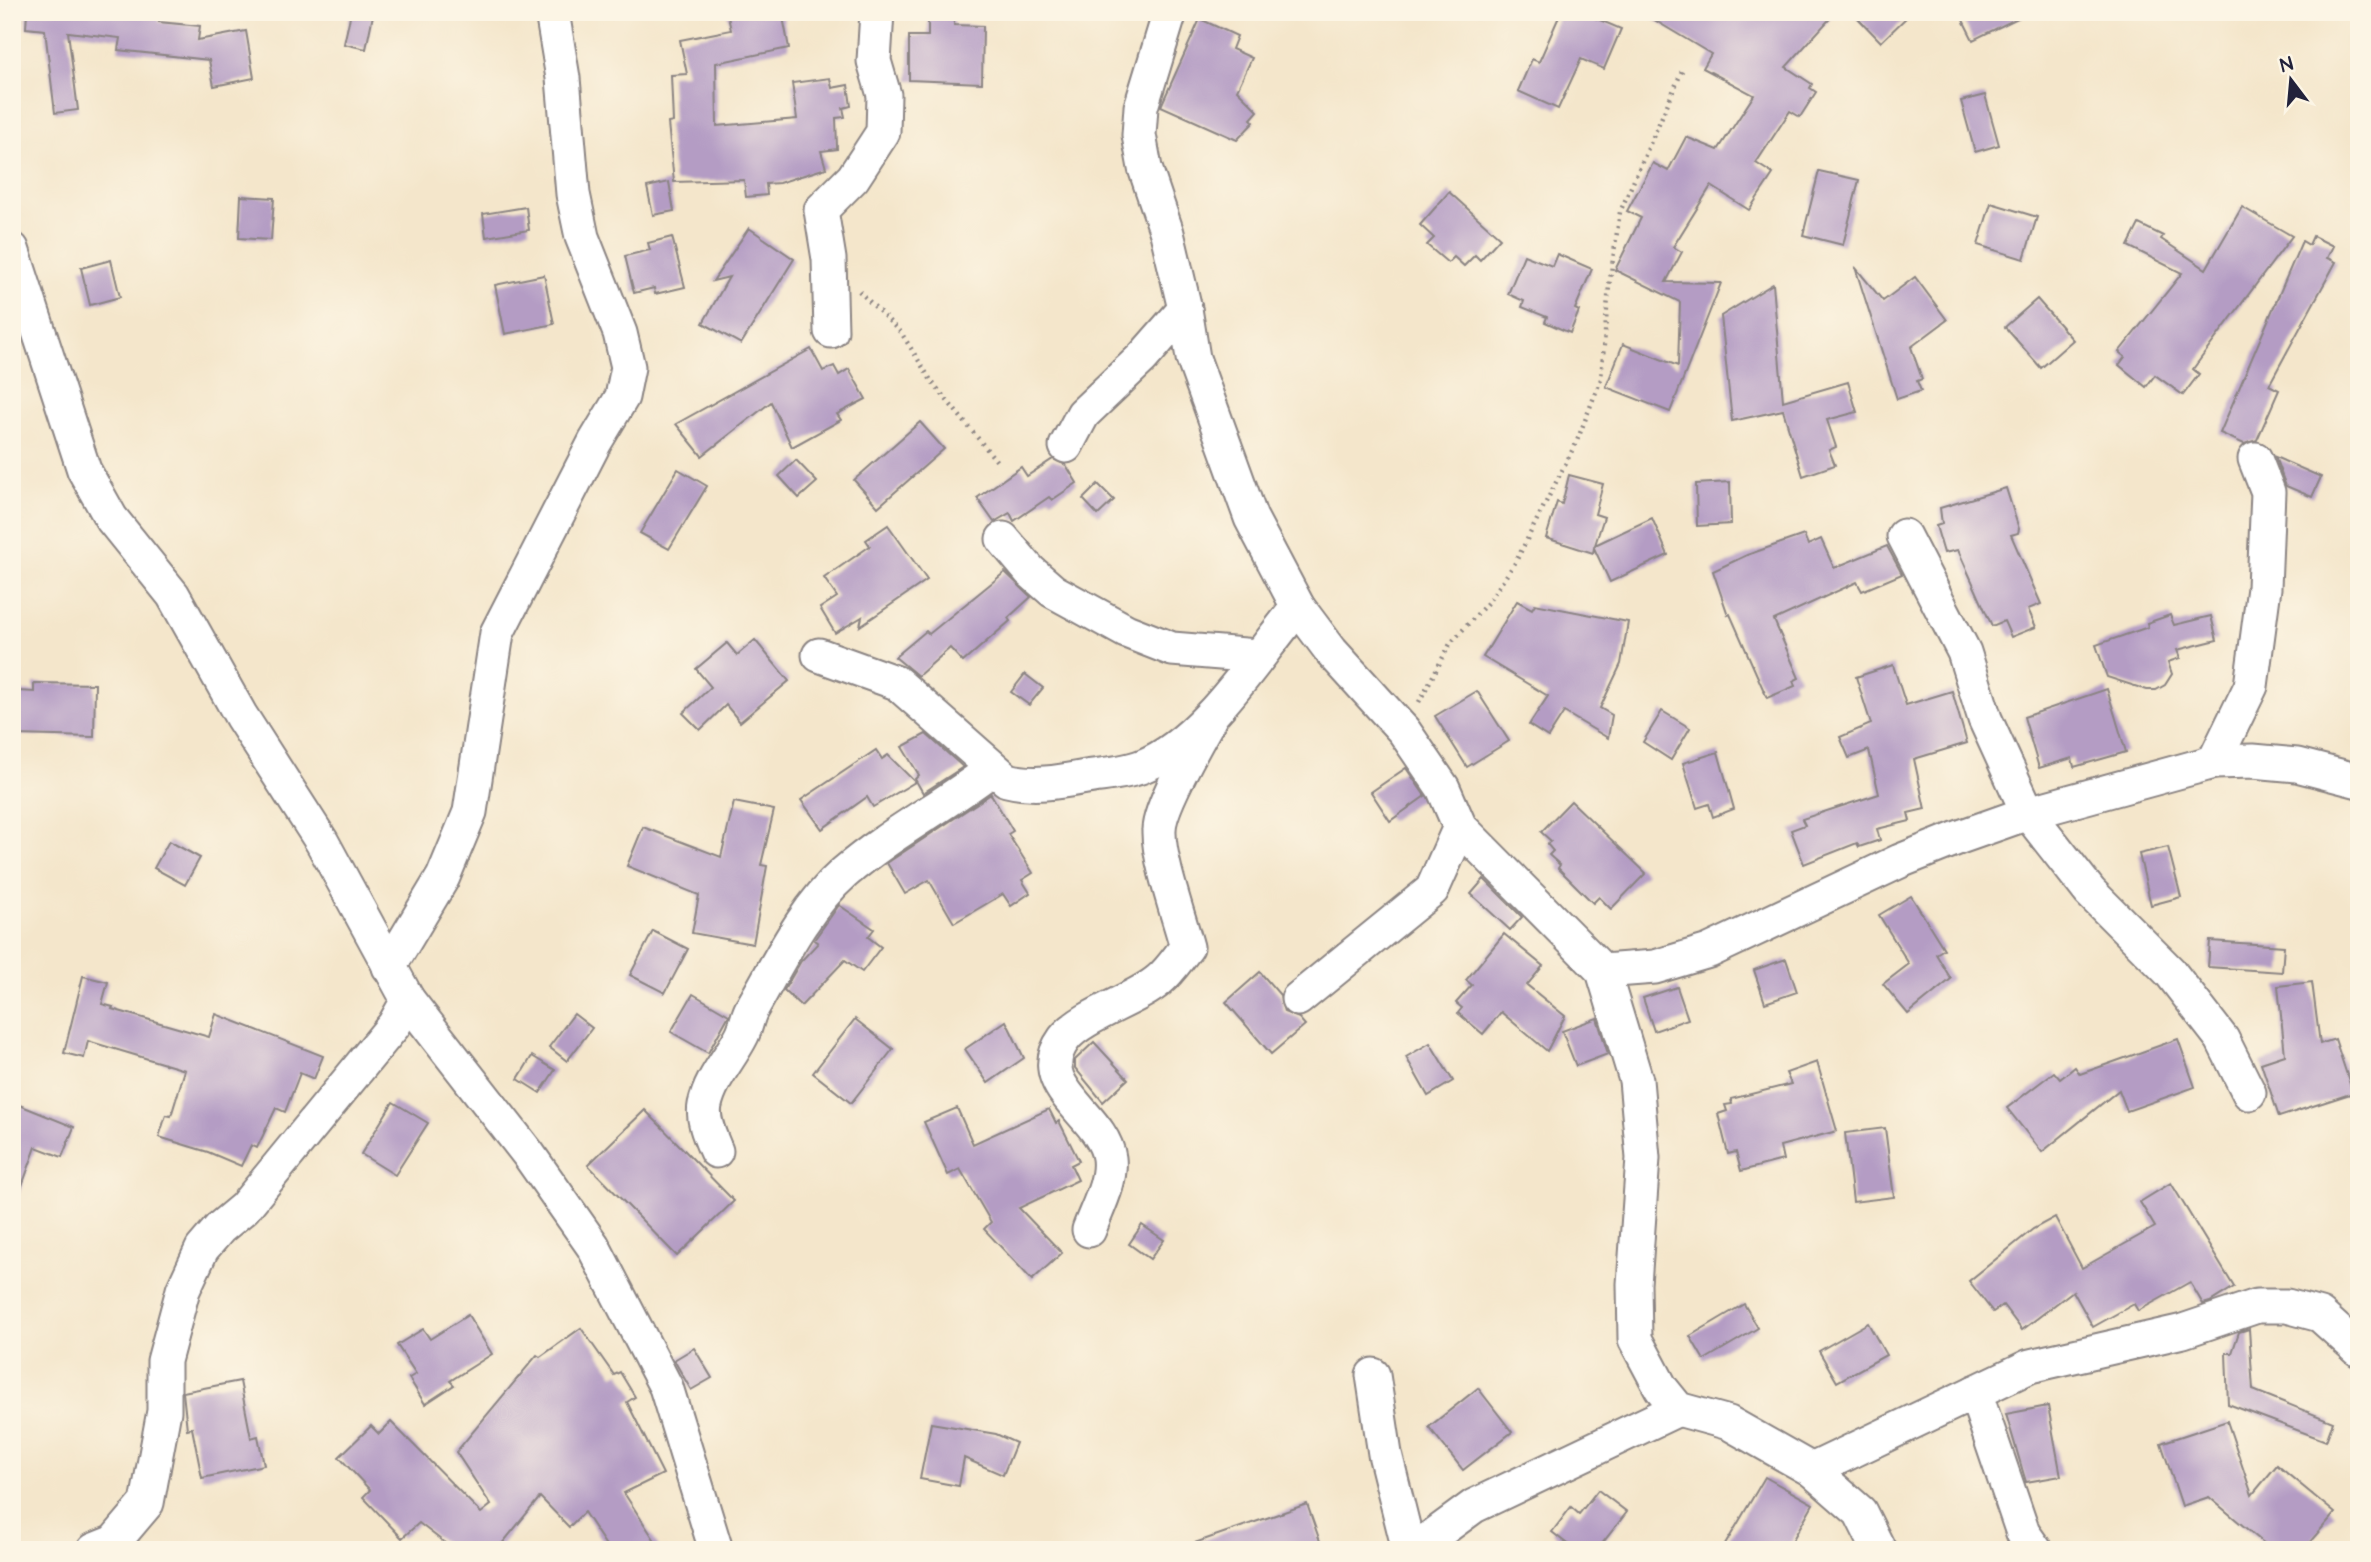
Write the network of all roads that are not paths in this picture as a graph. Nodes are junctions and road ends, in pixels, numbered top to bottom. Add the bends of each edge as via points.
1 (552, 12) edge
2 (877, 12) edge
3 (1170, 12) edge
4 (12, 249) edge
5 (1185, 309) junction
6 (831, 331) dead end
7 (1066, 446) dead end
8 (2255, 459) dead end
9 (1904, 536) dead end
10 (1003, 539) dead end
11 (1297, 607) junction
12 (819, 655) dead end
13 (1257, 656) junction
14 (1211, 716) junction
15 (2214, 762) junction
16 (992, 769) junction
17 (2359, 781) edge
18 (2028, 813) junction
19 (1460, 827) junction
20 (388, 967) junction
21 (1603, 971) junction
22 (1298, 999) dead end
23 (408, 1000) junction
24 (2249, 1093) dead end
25 (716, 1151) dead end
26 (1089, 1230) dead end
27 (2359, 1350) edge
28 (1373, 1375) dead end
29 (1975, 1392) junction
30 (1678, 1409) junction
31 (1812, 1470) junction
32 (1425, 1546) edge
33 (94, 1550) edge
34 (716, 1550) edge
35 (1879, 1550) edge
36 (2035, 1550) edge

1 - 20 street via 582,237 621,333 628,367 622,397 497,633 470,813 443,877
2 - 6 street via 874,61 884,95 883,132 853,178 821,210 829,259
3 - 5 street via 1148,78 1139,135
4 - 20 street via 84,470 111,518 173,595 241,716 322,842
5 - 7 street via 1083,414
5 - 11 street via 1193,358 1251,518
8 - 15 street via 2268,492 2264,588 2251,686
9 - 18 street via 1964,652 1985,719
10 - 13 street via 1053,591 1126,631 1172,649
11 - 13 street
11 - 19 street via 1405,731 1443,788
12 - 16 street via 897,683
13 - 14 street
14 - 16 street via 1168,753 1142,767 1024,785
14 - 26 street via 1188,756 1159,828 1187,947 1158,981 1065,1037 1054,1059 1055,1077 1101,1138 1109,1158 1107,1183
15 - 17 street via 2297,765
15 - 18 street
16 - 25 street via 884,842 842,874 820,899 715,1076 704,1108
18 - 21 street via 1900,861 1709,951 1655,967
18 - 24 street via 2090,892 2170,972 2222,1039
19 - 21 street
19 - 22 street via 1432,890
20 - 23 street
21 - 30 street via 1637,1093 1643,1158 1633,1284 1635,1339
23 - 33 street via 385,1036 193,1265 164,1361 164,1411 148,1503 114,1542
23 - 34 street via 529,1155 593,1246 666,1387
27 - 29 street via 2320,1315 2287,1306 2257,1306 2183,1331 2030,1366
28 - 32 street via 1385,1454
29 - 31 street
29 - 36 street via 2023,1533
30 - 31 street via 1729,1423
30 - 32 street via 1474,1506
31 - 35 street via 1860,1512

